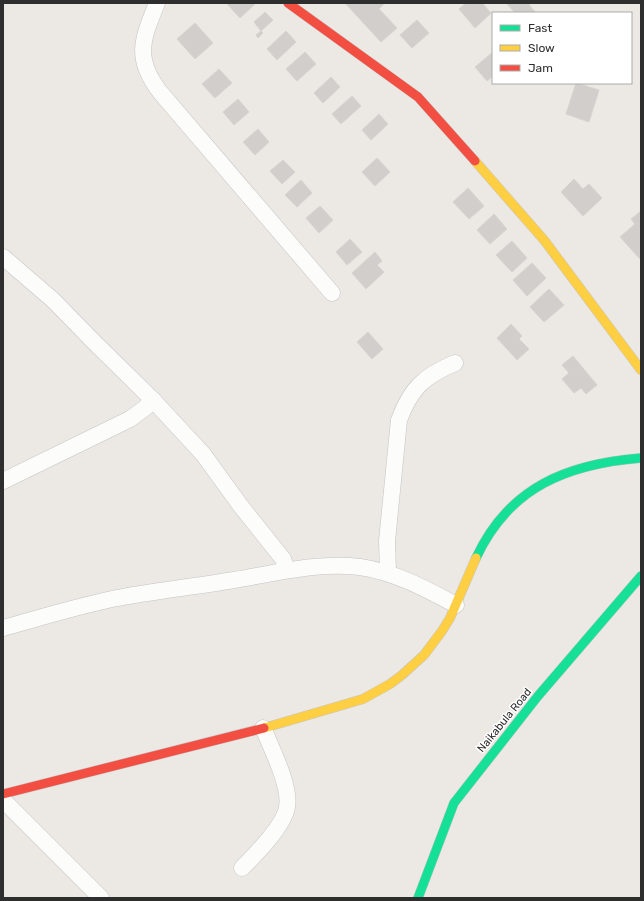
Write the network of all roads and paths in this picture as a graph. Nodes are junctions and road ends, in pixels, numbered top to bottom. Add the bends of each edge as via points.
1 (157, 3) edge
2 (288, 3) edge
3 (3, 257) edge
4 (332, 293) dead end
5 (455, 363) dead end
6 (641, 370) edge
7 (153, 400) junction
8 (641, 458) edge
9 (3, 481) edge
10 (287, 570) junction
11 (388, 573) junction
12 (641, 576) edge
13 (456, 605) junction
14 (3, 628) edge
15 (263, 728) junction
16 (3, 794) edge
17 (3, 800) edge
18 (242, 868) dead end
19 (101, 898) edge
20 (418, 898) edge

1 - 4 street via 143,45 146,67 154,85
2 - 6 street via 418,97 544,240
3 - 7 street via 53,300
5 - 11 street via 415,388 399,420 387,541
7 - 9 street via 130,419
7 - 10 street via 203,454 284,559
8 - 13 street via 609,461 572,470 536,486 523,496 500,518 488,534
10 - 11 street via 347,566
10 - 14 street via 239,580 112,599
11 - 13 street
12 - 20 street, Naikabula Road via 538,696 454,804
13 - 15 street via 442,632 428,650 412,667 388,685 363,699
15 - 16 street
15 - 18 street via 281,772 288,805 282,821
17 - 19 street

